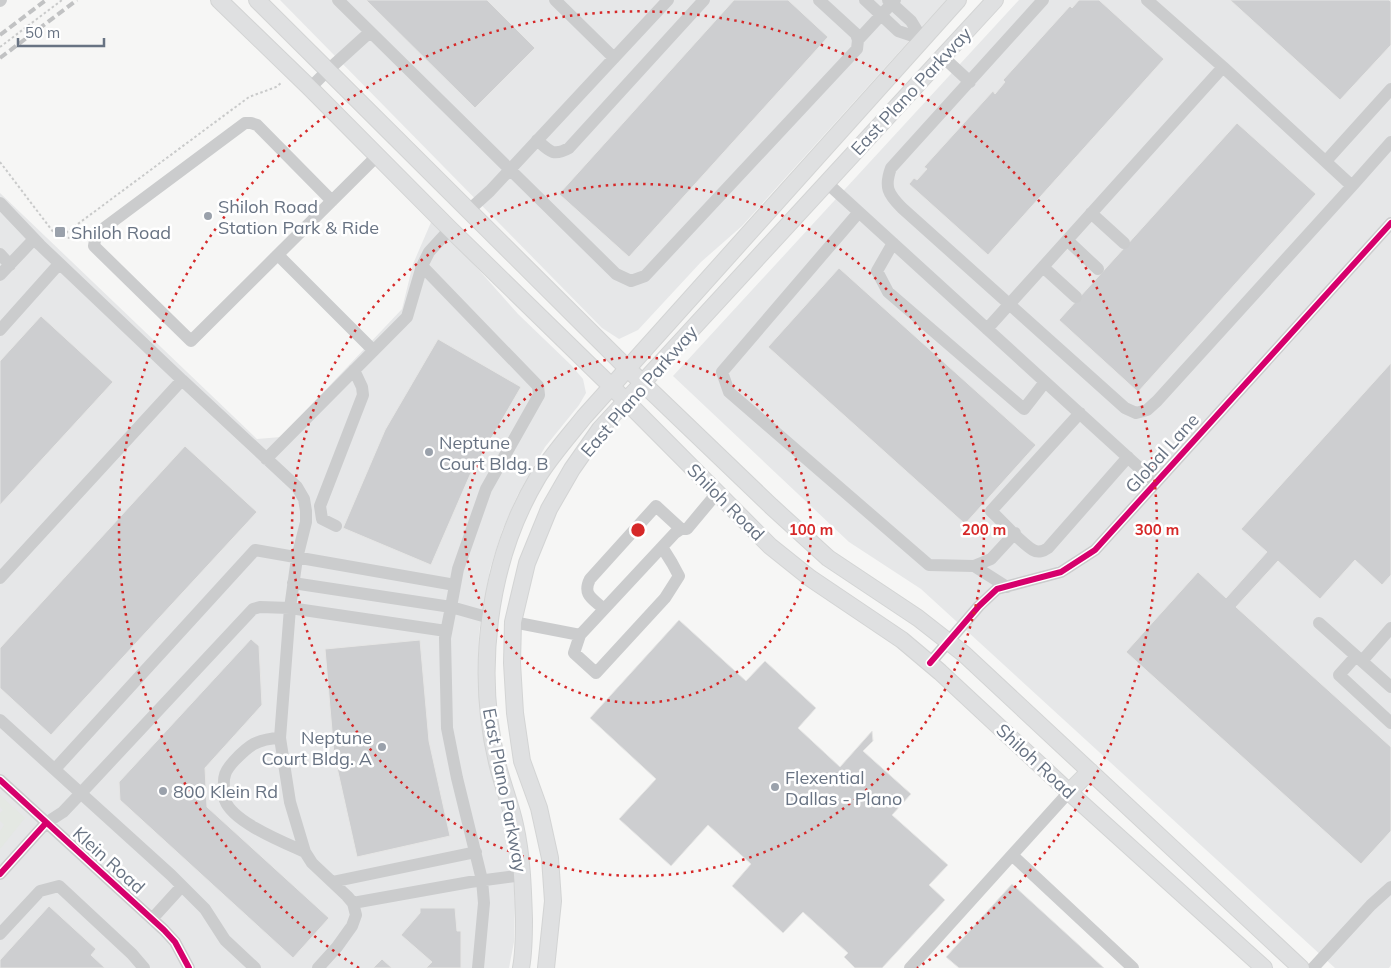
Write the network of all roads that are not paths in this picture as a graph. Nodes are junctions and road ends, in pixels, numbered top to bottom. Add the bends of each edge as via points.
1 (219, 0) edge
2 (257, 0) edge
3 (338, 0) edge
4 (555, 0) edge
5 (668, 0) edge
6 (704, 0) edge
7 (819, 0) edge
8 (865, 0) edge
9 (958, 0) edge
10 (995, 0) edge
11 (1043, 0) edge
12 (1147, 0) edge
13 (892, 1) edge
14 (881, 15) junction
15 (370, 32) junction
16 (922, 39) junction
17 (858, 40) junction
18 (943, 57) junction
19 (614, 58) junction
20 (1223, 67) junction
21 (327, 71) junction
22 (970, 82) junction
23 (310, 88) junction
24 (1391, 89) edge
25 (537, 140) junction
26 (1391, 142) edge
27 (377, 156) junction
28 (1326, 161) junction
29 (809, 166) junction
30 (510, 170) junction
31 (827, 183) junction
32 (1352, 186) junction
33 (332, 201) junction
34 (0, 203) edge
35 (468, 211) junction
36 (858, 212) junction
37 (1091, 213) junction
38 (1391, 223) edge
39 (450, 229) junction
40 (34, 239) junction
41 (1067, 240) junction
42 (893, 243) junction
43 (1124, 243) dead end
44 (0, 254) edge
45 (278, 255) junction
46 (59, 264) junction
47 (10, 265) junction
48 (422, 266) junction
49 (1043, 267) junction
50 (1098, 268) dead end
51 (0, 275) edge
52 (1076, 297) dead end
53 (1010, 304) junction
54 (987, 329) junction
55 (0, 330) edge
56 (373, 350) junction
57 (627, 368) junction
58 (354, 370) junction
59 (182, 380) junction
60 (1045, 382) junction
61 (644, 383) junction
62 (611, 386) junction
63 (626, 402) junction
64 (1080, 413) junction
65 (1128, 457) junction
66 (266, 459) junction
67 (1156, 483) junction
68 (717, 493) junction
69 (336, 526) dead end
70 (681, 529) junction
71 (1015, 533) junction
72 (662, 547) junction
73 (297, 558) junction
74 (974, 566) junction
75 (0, 578) edge
76 (293, 583) junction
77 (455, 585) junction
78 (1007, 587) junction
79 (451, 607) junction
80 (290, 608) junction
81 (604, 609) junction
82 (490, 618) junction
83 (513, 622) junction
84 (1319, 623) dead end
85 (1391, 628) edge
86 (446, 631) junction
87 (580, 635) junction
88 (947, 641) junction
89 (1359, 659) junction
90 (930, 663) junction
91 (1391, 687) edge
92 (0, 720) edge
93 (1391, 723) edge
94 (280, 738) junction
95 (55, 769) junction
96 (1090, 771) junction
97 (0, 780) edge
98 (1069, 792) junction
99 (81, 793) junction
100 (46, 823) junction
101 (305, 852) junction
102 (476, 852) junction
103 (1012, 856) junction
104 (0, 874) edge
105 (523, 875) junction
106 (482, 880) junction
107 (332, 882) junction
108 (182, 886) junction
109 (1391, 887) edge
110 (352, 903) junction
111 (152, 919) junction
112 (0, 934) edge
113 (144, 968) edge
114 (189, 968) edge
115 (255, 968) edge
116 (318, 968) edge
117 (478, 968) edge
118 (521, 968) edge
119 (546, 968) edge
120 (910, 968) edge
121 (1133, 968) edge
122 (1264, 968) edge
123 (1300, 968) edge
124 (1313, 968) edge

1 - 23 main road, Shiloh Road
2 - 21 main road, Shiloh Road
3 - 15 street
4 - 19 street
5 - 19 street
6 - 25 street via 569,148 551,152
7 - 17 street via 856,34
8 - 14 street
9 - 16 main road, East Plano Parkway
10 - 18 main road, East Plano Parkway
11 - 22 street
12 - 20 street
13 - 14 street
13 - 16 street via 911,21
14 - 16 street via 898,30
14 - 17 street
15 - 21 street
15 - 30 street
16 - 18 main road
16 - 29 main road, East Plano Parkway
17 - 30 street via 857,49 645,276 631,281 616,274
18 - 22 street
18 - 31 main road, East Plano Parkway
19 - 25 street
20 - 28 street
20 - 37 street
21 - 23 street
21 - 35 main road, Shiloh Road
22 - 53 street via 891,168 888,189 892,199
23 - 27 main road, Shiloh Road
24 - 28 street
25 - 30 street
26 - 32 street
27 - 33 street
27 - 39 main road, Shiloh Road
28 - 32 street
29 - 31 main road
29 - 57 main road, East Plano Parkway
30 - 35 street
31 - 36 street
31 - 61 main road, East Plano Parkway
32 - 53 street via 1147,410 1136,413 1125,408
33 - 45 street
33 - 45 street via 257,125 245,123 96,234 94,246 191,342
34 - 40 street
35 - 39 main road
35 - 57 main road, Shiloh Road
36 - 42 street
36 - 74 street via 722,372 730,392 929,565
37 - 41 street
37 - 43 street
38 - 67 street, Global Lane
39 - 48 street via 429,252
39 - 62 main road, Shiloh Road
40 - 46 street
40 - 47 street
41 - 49 street
41 - 50 street
42 - 54 street
42 - 60 street via 877,271 888,292 1024,409
44 - 47 street
45 - 56 street
46 - 55 street
46 - 59 street
47 - 51 street
48 - 56 street via 407,317
48 - 77 street via 538,386 539,395 486,489
49 - 52 street
49 - 53 street
53 - 54 street
54 - 60 street
56 - 58 street
57 - 61 main road, Shiloh Road
57 - 62 main road, East Plano Parkway
58 - 66 street
58 - 69 street via 363,395 320,506 322,519
59 - 66 street
59 - 75 street
60 - 64 street
61 - 63 main road, East Plano Parkway
61 - 88 main road, Shiloh Road via 828,558
62 - 63 main road, Shiloh Road
62 - 82 main road, East Plano Parkway via 551,459 529,494 500,562
63 - 68 main road, Shiloh Road
63 - 83 main road, East Plano Parkway via 600,429 549,509 527,563
64 - 65 street
64 - 71 street via 991,511
65 - 67 street
65 - 71 street via 1048,548 1034,550
66 - 73 street via 297,487 304,500 306,522
67 - 78 street, Global Lane via 1095,550 1061,572
68 - 70 street via 686,529
68 - 90 main road, Shiloh Road via 770,546 803,573 902,640
70 - 72 street
70 - 81 street via 656,506 590,580 586,588 588,595
71 - 74 street via 992,559
72 - 81 street
72 - 87 street via 679,576 665,598 596,673 574,652
73 - 76 street
73 - 77 street
73 - 95 street via 255,550
74 - 78 street
76 - 79 street
76 - 80 street
77 - 79 street
78 - 88 street, Global Lane via 998,589 979,606
79 - 82 street
79 - 86 street
80 - 86 street
80 - 94 street
80 - 99 street via 260,607 247,613
81 - 87 street
82 - 83 main road
82 - 105 main road, East Plano Parkway via 488,717 498,769 515,825
83 - 87 street
83 - 119 main road, East Plano Parkway via 512,663 520,751 550,858 553,901
84 - 89 street
85 - 89 street
86 - 102 street via 447,728
88 - 90 street, Global Lane
88 - 96 main road, Shiloh Road
89 - 91 street
89 - 93 street via 1339,675
90 - 98 main road, Shiloh Road
92 - 95 street
94 - 101 street via 290,802
94 - 101 street via 254,743 225,770 224,800 247,824
95 - 99 street
96 - 98 main road
96 - 123 main road, Shiloh Road
97 - 100 street, Klein Road
98 - 103 street
98 - 122 main road, Shiloh Road
99 - 100 street via 63,812
99 - 108 street
100 - 104 street
100 - 111 street, Klein Road
101 - 107 street
102 - 106 street
102 - 107 street
103 - 120 street
103 - 121 street
105 - 106 street
105 - 118 main road, East Plano Parkway via 524,954
106 - 110 street
106 - 117 street via 484,903
107 - 110 street
108 - 111 street
108 - 115 street via 205,909 224,940
109 - 124 street
110 - 116 street via 356,915 352,926
111 - 114 street, Klein Road via 175,942
112 - 113 street via 40,891 59,886

